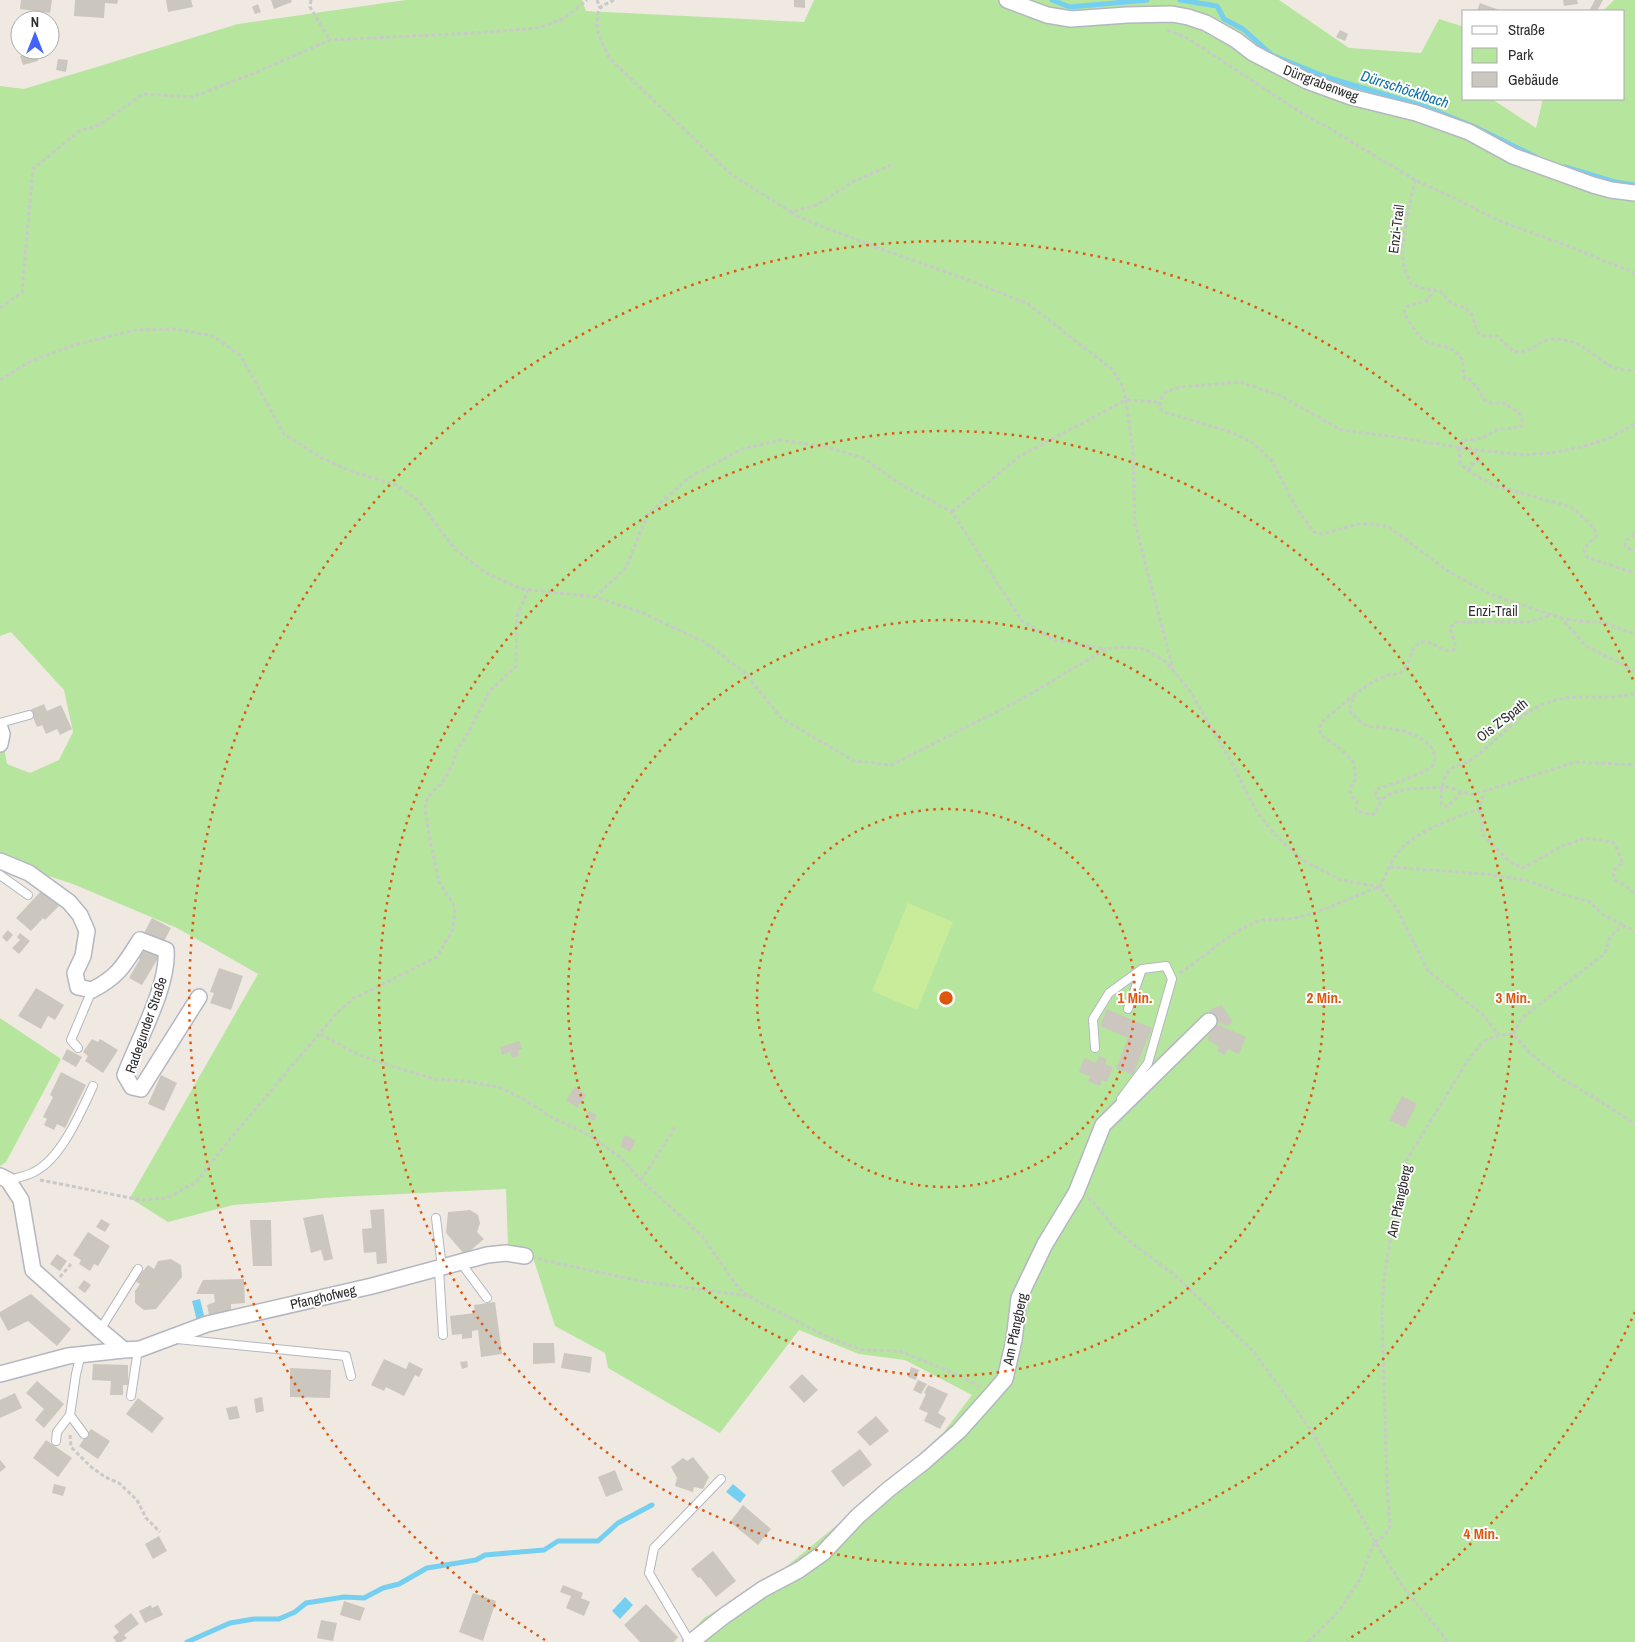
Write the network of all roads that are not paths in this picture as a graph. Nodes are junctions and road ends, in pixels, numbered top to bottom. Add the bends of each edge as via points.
1 (1007, 0) edge
2 (1635, 193) edge
3 (29, 715) dead end
4 (0, 723) edge
5 (0, 728) edge
6 (0, 744) edge
7 (0, 861) edge
8 (0, 875) edge
9 (28, 895) dead end
10 (1142, 969) junction
11 (92, 990) junction
12 (199, 996) dead end
13 (1128, 1009) dead end
14 (1209, 1021) dead end
15 (78, 1048) dead end
16 (1095, 1048) dead end
17 (93, 1086) dead end
18 (1103, 1125) junction
19 (10, 1177) edge
20 (436, 1218) dead end
21 (525, 1256) road end
22 (462, 1263) junction
23 (440, 1268) junction
24 (138, 1269) dead end
25 (487, 1298) dead end
26 (100, 1330) junction
27 (443, 1335) dead end
28 (170, 1338) junction
29 (131, 1349) junction
30 (81, 1354) junction
31 (0, 1374) edge
32 (351, 1376) dead end
33 (131, 1396) dead end
34 (70, 1415) junction
35 (84, 1434) dead end
36 (56, 1441) dead end
37 (722, 1479) dead end
38 (691, 1642) edge

1 - 2 street, Dürrgrabenweg via 1047,16 1071,19 1172,14 1188,17 1206,23 1253,53 1307,81 1469,132 1513,156 1593,185
3 - 4 lane
5 - 6 street
7 - 11 street via 29,874 68,902 80,915 87,931 75,973 78,986
8 - 9 lane
10 - 13 lane
10 - 16 lane via 1109,993 1092,1019
10 - 18 lane via 1166,966 1172,979 1148,1063
11 - 12 street, Radegunder Straße via 121,970 140,940 166,950 167,962 156,999 125,1075 132,1087 141,1089
11 - 15 lane via 71,1040
14 - 18 street, Am Pfangberg
17 - 19 lane via 75,1125 51,1159 34,1172
18 - 38 street, Am Pfangberg via 1076,1193 1045,1244 1019,1298 1005,1379 959,1431 858,1516 823,1553 764,1589
19 - 26 street via 21,1200 33,1270
20 - 23 lane
21 - 22 street, Pfanghofweg via 487,1255
22 - 23 street, Pfanghofweg
22 - 25 lane
23 - 27 lane
23 - 28 street, Pfanghofweg via 207,1324
24 - 26 lane
26 - 29 street
28 - 29 street, Pfanghofweg
28 - 32 lane via 346,1356
29 - 30 street, Pfanghofweg
29 - 33 lane
30 - 31 street, Pfanghofweg
30 - 34 lane
34 - 35 lane
34 - 36 lane via 57,1432
37 - 38 lane, Am Pfangberg via 654,1548 649,1573

